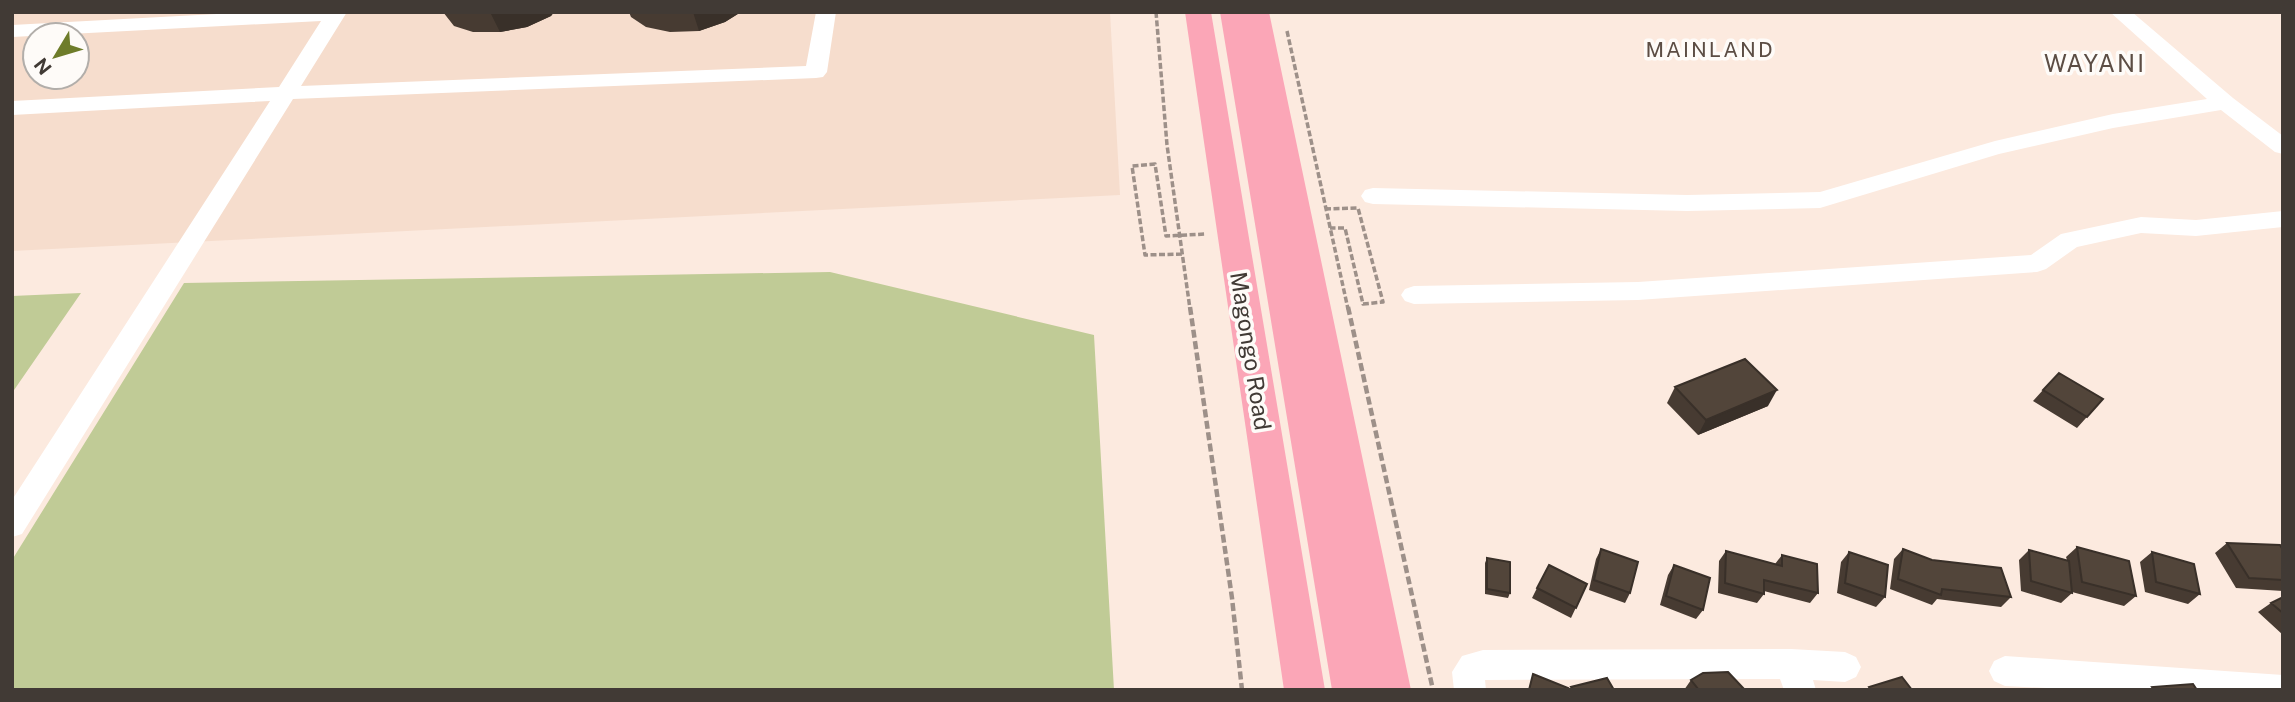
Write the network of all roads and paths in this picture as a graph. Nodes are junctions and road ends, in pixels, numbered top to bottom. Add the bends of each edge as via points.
1 (826, 12) edge
2 (1156, 12) edge
3 (1198, 12) edge
4 (1233, 12) edge
5 (1256, 12) edge
6 (2120, 12) edge
7 (337, 13) edge
8 (12, 31) edge
9 (1289, 39) dead end
10 (286, 93) junction
11 (2225, 103) junction
12 (12, 108) edge
13 (2283, 147) edge
14 (1373, 196) dead end
15 (1325, 209) junction
16 (2283, 219) edge
17 (1345, 228) dead end
18 (1166, 236) dead end
19 (1182, 254) junction
20 (1414, 295) dead end
21 (12, 525) edge
22 (1845, 667) dead end
23 (2005, 671) dead end
24 (1796, 677) edge
25 (2067, 681) edge
26 (1242, 690) edge
27 (1305, 690) edge
28 (1353, 690) edge
29 (1391, 690) edge
30 (1433, 690) edge
31 (1470, 690) edge
32 (2283, 690) edge

1 - 10 lane via 816,72
2 - 19 path
3 - 27 main road, Magongo Road
4 - 28 main road, Magongo Road
5 - 29 main road
6 - 11 street
7 - 8 lane
7 - 10 street
9 - 15 path
10 - 12 lane
10 - 21 street
11 - 13 street
11 - 14 street via 2113,121 1995,148 1820,200 1687,203
15 - 17 path via 1358,208 1383,302 1363,304
15 - 30 path
16 - 20 street via 2196,228 2141,225 2070,240 2037,263 1638,291
18 - 19 path via 1155,164 1132,166 1145,255
19 - 26 path
22 - 24 street
23 - 25 street
24 - 31 street via 1483,665 1468,672
25 - 32 street

